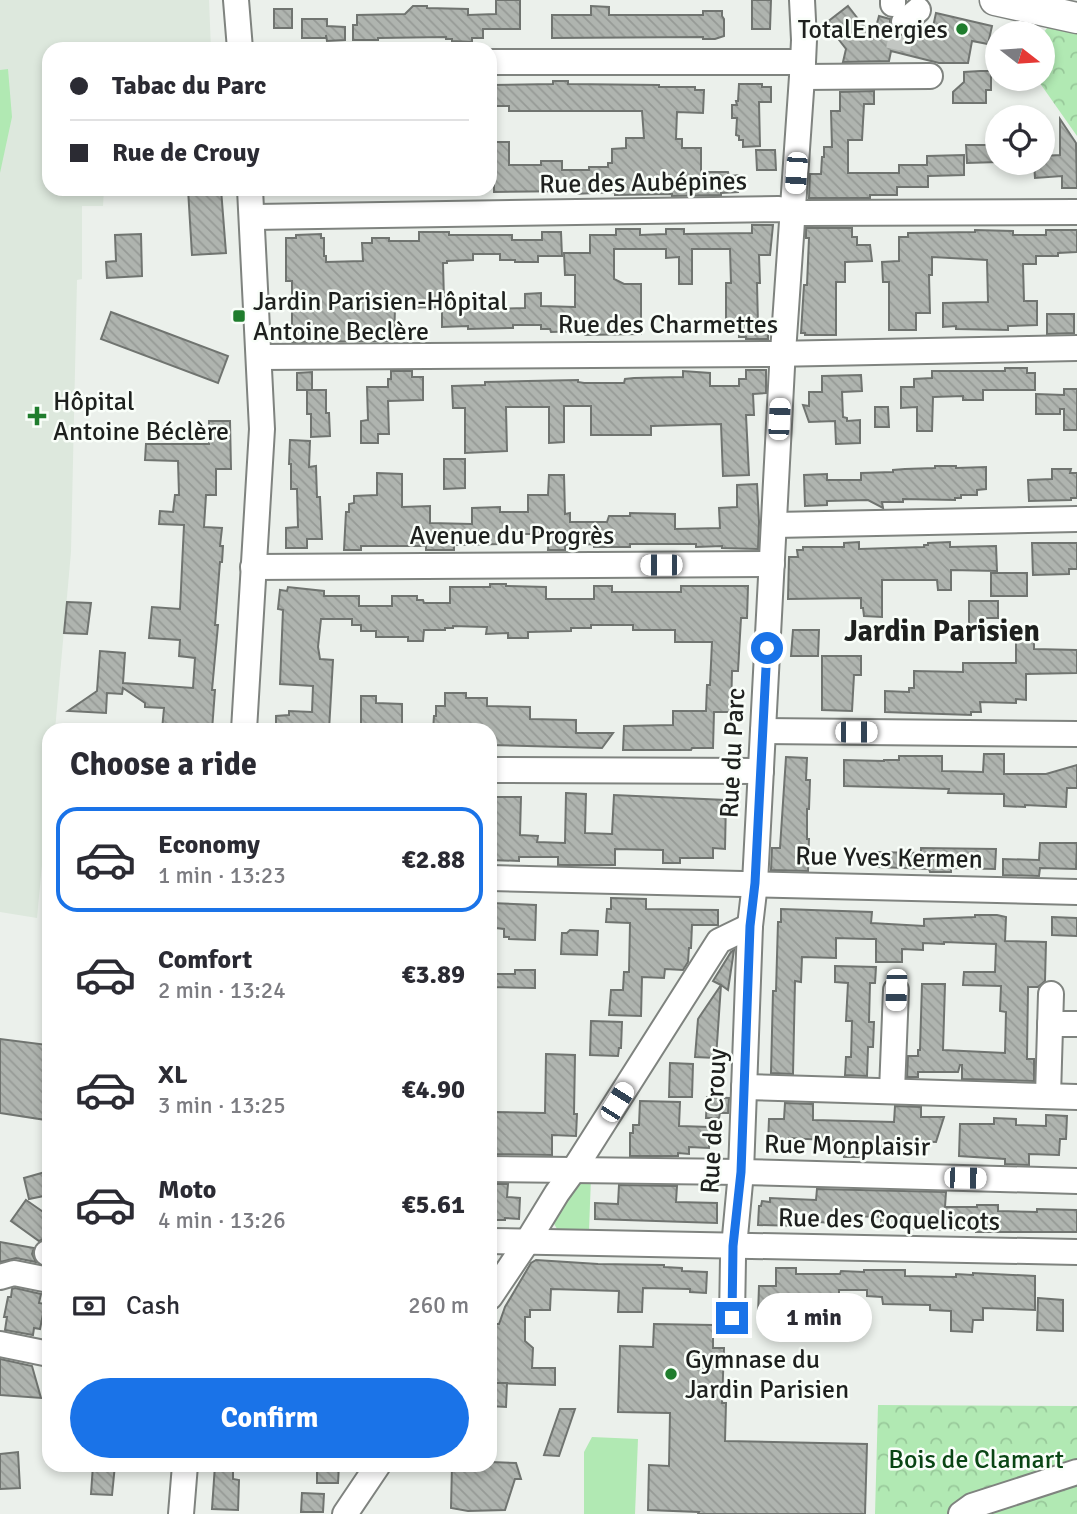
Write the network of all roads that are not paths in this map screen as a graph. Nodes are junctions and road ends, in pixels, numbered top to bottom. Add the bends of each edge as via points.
1 (236, 0) edge
2 (802, 0) edge
3 (995, 0) edge
4 (1077, 18) edge
5 (239, 42) edge
6 (497, 62) edge
7 (803, 69) junction
8 (930, 76) dead end
9 (250, 196) edge
10 (793, 212) junction
11 (1077, 212) edge
12 (252, 217) junction
13 (1077, 348) edge
14 (783, 353) junction
15 (259, 357) junction
16 (1077, 519) edge
17 (774, 524) junction
18 (772, 564) junction
19 (253, 567) junction
20 (244, 723) edge
21 (763, 731) junction
22 (1077, 734) edge
23 (497, 770) edge
24 (761, 771) junction
25 (497, 878) edge
26 (755, 883) junction
27 (1077, 892) edge
28 (750, 926) junction
29 (896, 990) dead end
30 (1051, 994) dead end
31 (1050, 1024) junction
32 (1077, 1024) edge
33 (744, 1087) junction
34 (892, 1091) junction
35 (1048, 1096) junction
36 (1077, 1097) edge
37 (497, 1169) edge
38 (573, 1171) junction
39 (741, 1172) junction
40 (1077, 1181) edge
41 (497, 1241) edge
42 (527, 1242) junction
43 (733, 1246) junction
44 (1077, 1252) edge
45 (0, 1277) edge
46 (42, 1279) edge
47 (497, 1287) edge
48 (732, 1318) dead end
49 (0, 1344) edge
50 (42, 1353) edge
51 (184, 1472) edge
52 (373, 1472) edge
53 (1077, 1472) edge
54 (181, 1514) edge
55 (345, 1514) edge
56 (961, 1514) edge

1 - 5 street
2 - 7 street, Rue du Parc
3 - 4 main road
6 - 7 street
7 - 8 street
7 - 10 street, Rue du Parc
9 - 12 street
10 - 11 street, Rue des Aubépines
10 - 12 street, Rue des Aubépines
10 - 14 street, Rue du Parc
12 - 15 street
13 - 14 street, Rue des Charmettes
14 - 15 street, Rue des Charmettes
14 - 17 street, Rue du Parc
15 - 19 street via 262,429
16 - 17 street
17 - 18 street, Rue du Parc
18 - 19 street, Avenue du Progrès
18 - 21 street, Rue du Parc
19 - 20 street
21 - 22 street
21 - 24 street, Rue du Parc
23 - 24 street
24 - 26 street, Rue du Parc
25 - 26 street, Rue Yves Kermen
26 - 27 street, Rue Yves Kermen
26 - 28 street, Rue du Parc
28 - 33 street, Rue de Crouy
28 - 38 street via 719,941
29 - 34 street
30 - 31 street
31 - 32 street
31 - 35 street
33 - 34 street
33 - 39 street, Rue de Crouy
34 - 35 street
35 - 36 street
37 - 38 street, Rue Monplaisir
38 - 39 street, Rue Monplaisir
38 - 42 street
39 - 40 street, Rue Monplaisir
39 - 43 street, Rue de Crouy
41 - 42 street, Rue des Coquelicots
42 - 43 street, Rue des Coquelicots
42 - 47 street
43 - 44 street, Rue des Coquelicots
43 - 48 street, Rue de Crouy
45 - 46 street via 14,1273
49 - 50 street
51 - 54 street
52 - 55 street
53 - 56 street via 972,1506

